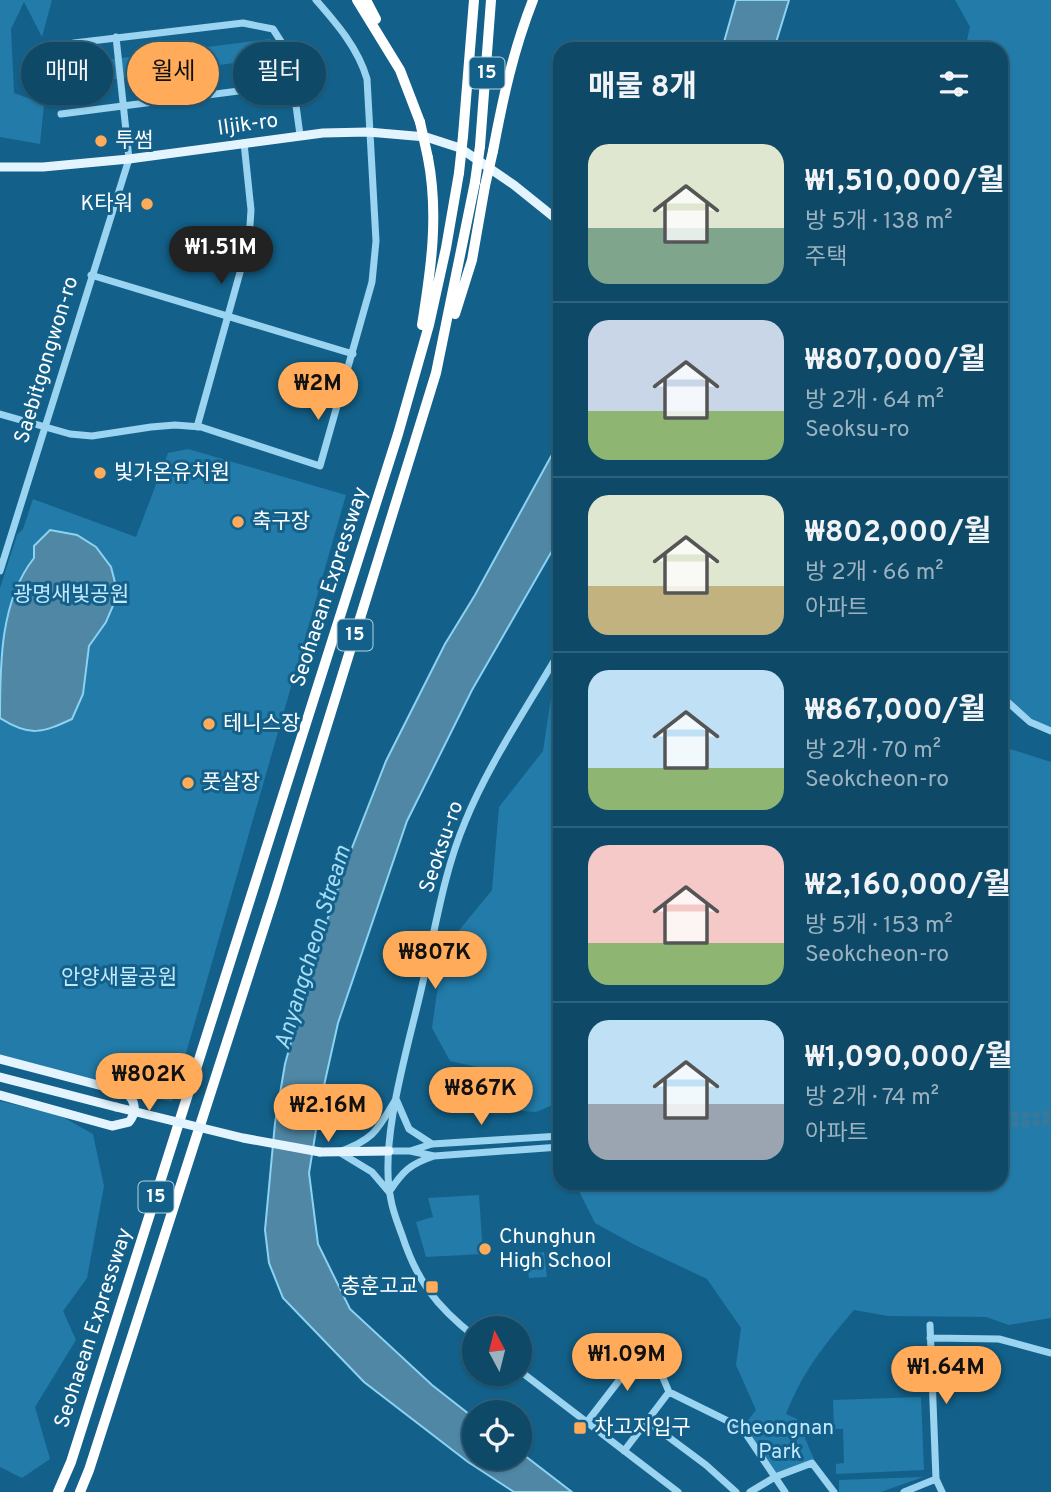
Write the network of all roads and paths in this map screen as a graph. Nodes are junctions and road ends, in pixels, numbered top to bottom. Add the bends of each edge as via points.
1 (316, 0) edge
2 (356, 0) edge
3 (366, 0) edge
4 (474, 0) edge
5 (491, 0) edge
6 (533, 0) edge
7 (116, 37) junction
8 (81, 42) edge
9 (282, 42) edge
10 (400, 70) junction
11 (233, 92) edge
12 (295, 105) edge
13 (125, 106) junction
14 (61, 114) dead end
15 (368, 131) junction
16 (300, 135) junction
17 (244, 143) junction
18 (129, 159) junction
19 (0, 167) edge
20 (480, 184) junction
21 (553, 215) edge
22 (91, 275) junction
23 (227, 316) junction
24 (352, 354) junction
25 (415, 370) junction
26 (0, 414) edge
27 (46, 426) junction
28 (197, 427) junction
29 (0, 571) edge
30 (553, 663) edge
31 (1008, 702) edge
32 (1051, 731) edge
33 (0, 1059) edge
34 (0, 1077) edge
35 (0, 1095) edge
36 (396, 1099) junction
37 (553, 1136) edge
38 (432, 1144) junction
39 (553, 1148) edge
40 (389, 1151) junction
41 (410, 1151) junction
42 (339, 1152) junction
43 (434, 1156) junction
44 (389, 1192) junction
45 (930, 1325) dead end
46 (462, 1327) edge
47 (930, 1338) junction
48 (1051, 1353) edge
49 (532, 1380) edge
50 (669, 1392) junction
51 (647, 1421) junction
52 (587, 1422) junction
53 (624, 1451) junction
54 (775, 1477) junction
55 (936, 1479) junction
56 (58, 1492) edge
57 (80, 1492) edge
58 (678, 1492) edge
59 (736, 1492) edge
60 (750, 1492) edge
61 (785, 1492) edge
62 (834, 1492) edge
63 (904, 1492) edge
64 (942, 1492) edge

1 - 15 street via 349,40 363,67
2 - 10 highway
3 - 10 highway
4 - 25 highway, Seohaean Expressway / 15, bridge via 459,173 429,325
5 - 20 highway, Seohaean Expressway / 15, bridge
6 - 20 highway, bridge via 506,79 493,151
7 - 8 street
7 - 9 street via 243,23 273,29
7 - 13 street
10 - 25 highway, bridge via 420,122 435,212
11 - 13 street
12 - 16 street
13 - 14 street
13 - 18 street
15 - 16 main road, Iljik-ro
15 - 21 main road, Iljik-ro via 426,137 460,148 517,181
15 - 24 street via 376,241 372,282
16 - 17 main road, Iljik-ro
17 - 18 main road, Iljik-ro
17 - 23 street via 249,240
18 - 19 main road, Iljik-ro
18 - 22 street, Saebitgongwon-ro
20 - 57 highway, Seohaean Expressway / 15 via 436,373 274,896
22 - 23 street
22 - 27 street, Saebitgongwon-ro
23 - 24 street
23 - 28 street
24 - 28 street via 320,466
25 - 56 highway, Seohaean Expressway / 15 via 241,932
26 - 27 street
27 - 28 street via 93,436 151,427
27 - 29 street, Saebitgongwon-ro
30 - 36 street, Seoksu-ro via 465,821 448,870
31 - 32 street via 1030,722
33 - 35 main road via 125,1092 132,1099 134,1113 129,1122 113,1126
34 - 42 main road, bridge via 243,1138
36 - 38 street via 409,1129
36 - 40 street, Seoksu-ro
36 - 42 street via 372,1136
37 - 38 street
38 - 41 street
39 - 43 street
40 - 41 street
40 - 42 main road
40 - 44 street, Seoksu-ro
41 - 43 street
42 - 44 street via 372,1172
43 - 44 street via 411,1164
44 - 46 street, Seoksu-ro via 416,1273 447,1315
45 - 47 street
47 - 48 street via 999,1339
47 - 55 street
49 - 52 street
50 - 51 street
50 - 52 street via 658,1366 652,1363 624,1374
50 - 54 street via 742,1429
51 - 53 street
51 - 59 street
52 - 53 street
53 - 58 street
54 - 60 street
54 - 61 street
54 - 62 street via 812,1463
55 - 63 street
55 - 64 street

